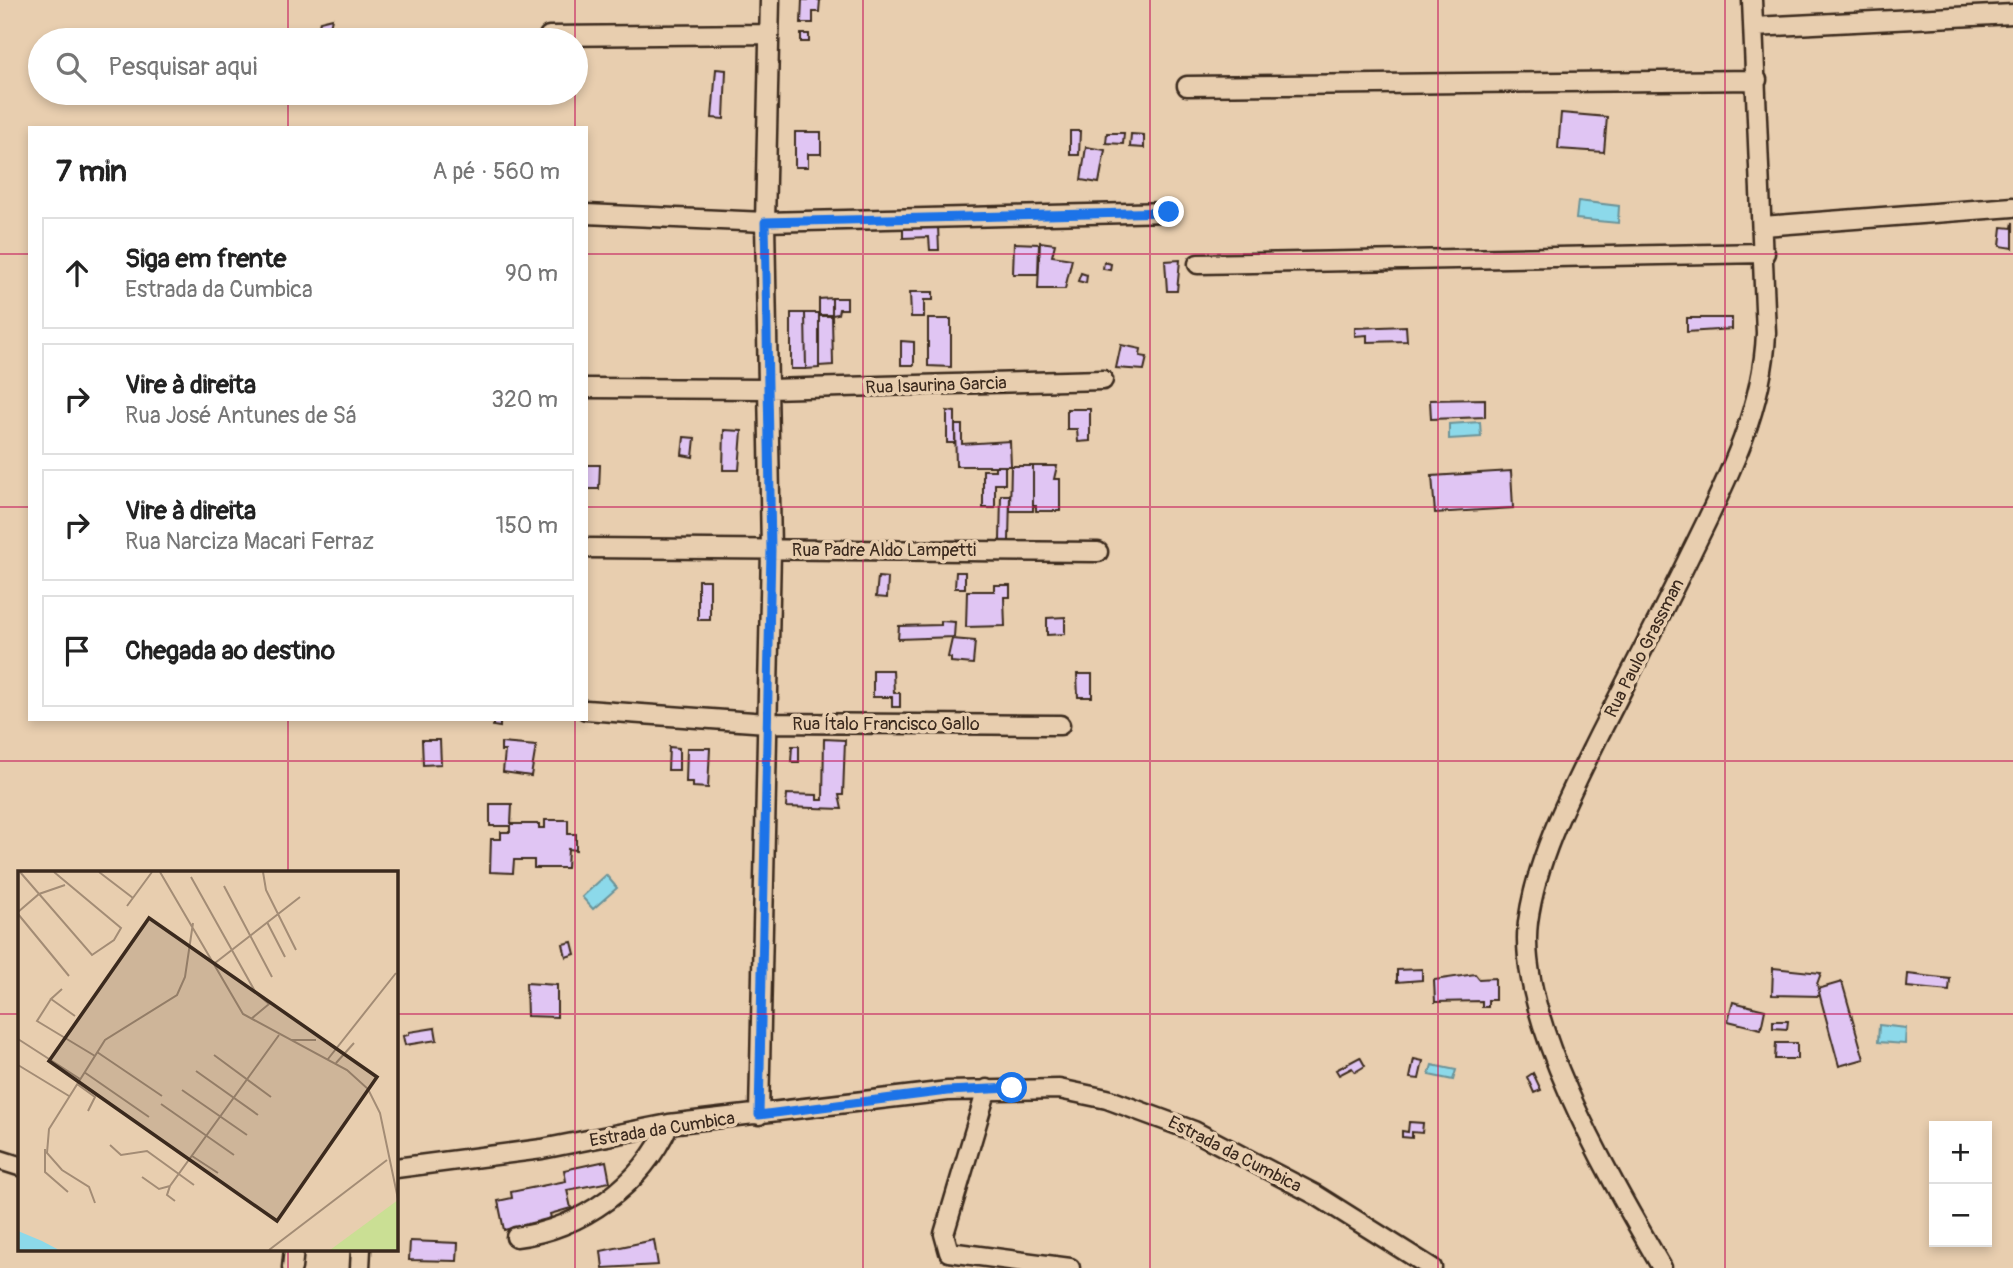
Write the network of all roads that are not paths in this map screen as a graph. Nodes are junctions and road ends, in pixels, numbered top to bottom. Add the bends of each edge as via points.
1 (770, 0) edge
2 (1752, 0) edge
3 (2013, 14) edge
4 (1754, 27) junction
5 (769, 34) junction
6 (588, 36) edge
7 (1757, 80) junction
8 (1187, 86) dead end
9 (2013, 207) edge
10 (1169, 212) dead end
11 (588, 214) edge
12 (765, 222) junction
13 (1763, 226) junction
14 (1765, 253) junction
15 (1198, 264) dead end
16 (1103, 380) dead end
17 (588, 388) edge
18 (769, 390) junction
19 (588, 548) edge
20 (771, 550) junction
21 (1098, 552) dead end
22 (588, 710) edge
23 (767, 723) junction
24 (1060, 725) dead end
25 (987, 1089) junction
26 (759, 1115) junction
27 (669, 1125) junction
28 (0, 1160) edge
29 (18, 1166) edge
30 (397, 1168) edge
31 (516, 1237) dead end
32 (294, 1250) edge
33 (361, 1250) edge
34 (292, 1268) edge
35 (360, 1268) edge
36 (1070, 1268) edge
37 (1432, 1268) edge
38 (1662, 1268) edge

1 - 5 street
2 - 4 street, Rua Paulo Grassman
3 - 4 street
4 - 7 street, Rua Paulo Grassman
5 - 6 street
5 - 12 street
7 - 8 street
7 - 13 street, Rua Paulo Grassman
9 - 13 street
10 - 12 street
11 - 12 street
12 - 18 street
13 - 14 street, Rua Paulo Grassman
14 - 15 street
14 - 38 street, Rua Paulo Grassman via 1765,359 1756,404 1724,487 1567,798 1539,873 1528,924 1538,1010 1559,1067 1621,1196
16 - 18 street, Rua Isaurina Garcia
17 - 18 street, Rua Isaurina Garcia
18 - 20 street
19 - 20 street, Rua Padre Aldo Lampetti
20 - 21 street, Rua Padre Aldo Lampetti
20 - 23 street
22 - 23 street, Rua Ítalo Francisco Gallo
23 - 24 street, Rua Ítalo Francisco Gallo
23 - 26 street
25 - 26 street, Estrada da Cumbica
25 - 36 street via 944,1234 949,1252
25 - 37 street, Estrada da Cumbica via 1059,1089 1149,1112 1316,1195
26 - 27 street, Estrada da Cumbica
27 - 30 street, Estrada da Cumbica via 542,1149
27 - 31 street via 660,1145 619,1191 576,1221 542,1234
28 - 29 street
32 - 34 street
33 - 35 street

